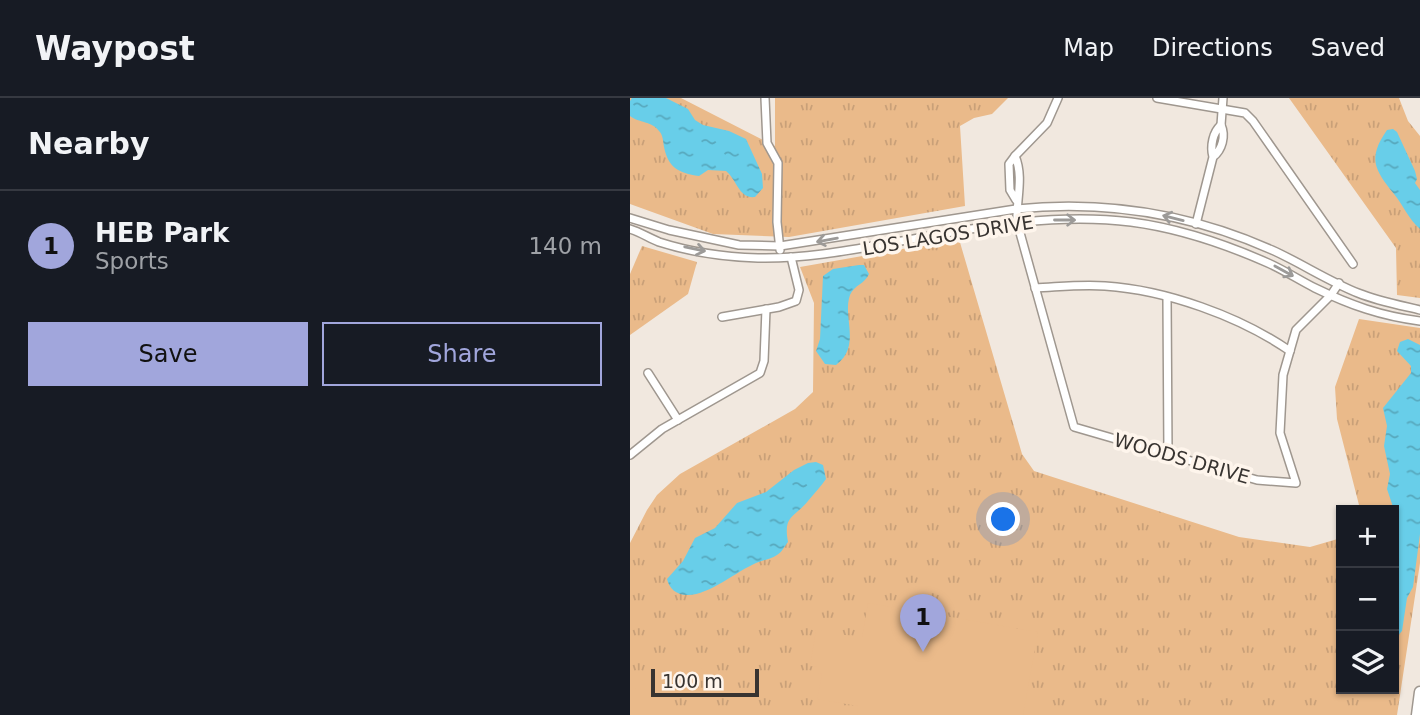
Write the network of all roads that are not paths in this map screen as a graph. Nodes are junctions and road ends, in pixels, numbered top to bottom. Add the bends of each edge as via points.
1 (765, 98) edge
2 (1058, 98) edge
3 (1157, 98) edge
4 (1223, 98) edge
5 (1223, 110) junction
6 (1016, 204) junction
7 (630, 218) edge
8 (1017, 222) junction
9 (1196, 224) junction
10 (630, 229) edge
11 (780, 246) junction
12 (792, 257) junction
13 (779, 258) junction
14 (1353, 264) dead end
15 (1339, 283) junction
16 (1035, 288) junction
17 (1331, 295) junction
18 (1167, 298) junction
19 (766, 309) junction
20 (1420, 310) edge
21 (722, 317) dead end
22 (1420, 321) edge
23 (1290, 351) junction
24 (649, 373) dead end
25 (678, 420) junction
26 (1168, 454) junction
27 (630, 455) edge
28 (1420, 692) edge
29 (1417, 715) edge

1 - 11 street via 767,143 778,163
2 - 6 street, WOODS DRIVE via 1048,123 1015,156 1020,190
3 - 5 street
4 - 5 street
5 - 9 street via 1224,132
5 - 14 street via 1238,110 1253,121
6 - 8 street, WOODS DRIVE
9 -> 6 street, LOS LAGOS DRIVE via 1132,209
6 -> 11 street, LOS LAGOS DRIVE
7 - 11 street, LOS LAGOS DRIVE via 738,245
8 - 12 street, LOS LAGOS DRIVE
8 - 16 street, WOODS DRIVE
8 -> 17 street, LOS LAGOS DRIVE via 1100,220 1164,228 1270,263
9 - 15 street, LOS LAGOS DRIVE via 1272,250
10 -> 13 street, LOS LAGOS DRIVE via 659,242 716,254
11 - 13 street
12 - 13 street, LOS LAGOS DRIVE
12 - 19 street via 799,290 796,301
15 - 17 street, WOODS DRIVE
15 - 20 street, LOS LAGOS DRIVE
16 - 18 street via 1103,286
16 - 26 street, WOODS DRIVE via 1074,427
17 - 22 street, LOS LAGOS DRIVE via 1388,317
17 - 23 street, WOODS DRIVE via 1296,330
18 - 23 street via 1236,321
18 - 26 street
19 - 21 street
19 - 25 street via 760,373
23 - 26 street, WOODS DRIVE via 1283,375 1280,433 1296,483 1257,480
24 - 25 street
25 - 27 street
28 - 29 main road

